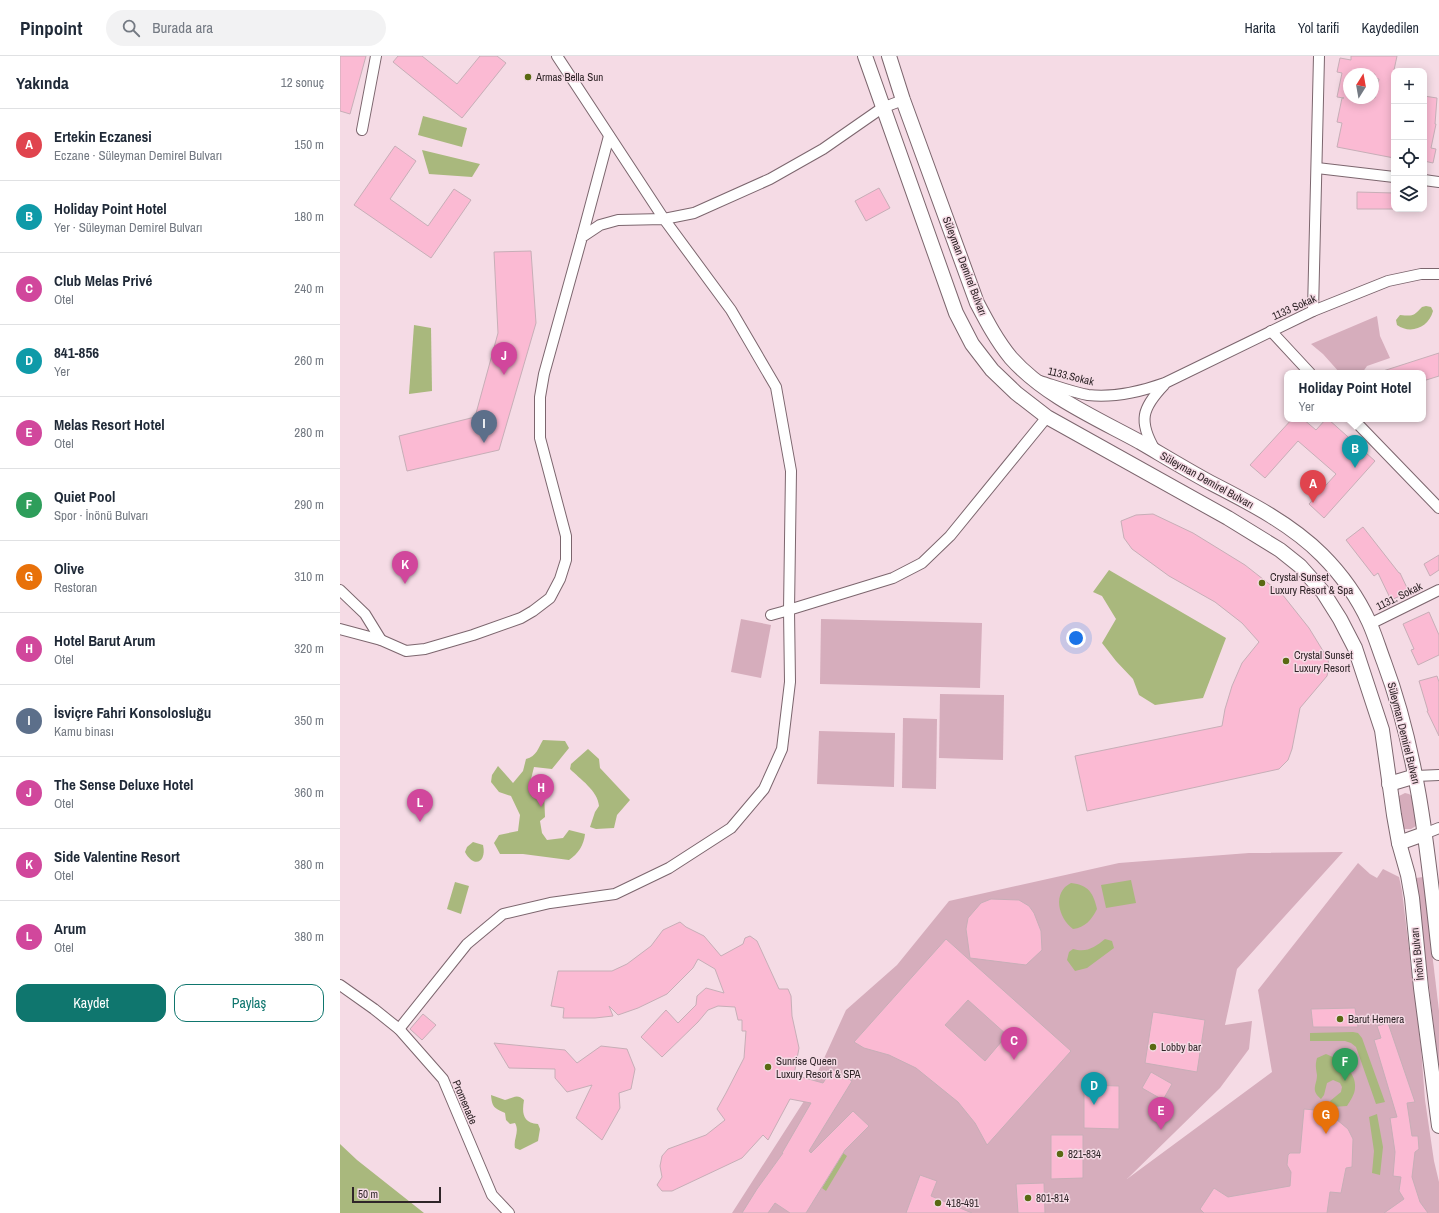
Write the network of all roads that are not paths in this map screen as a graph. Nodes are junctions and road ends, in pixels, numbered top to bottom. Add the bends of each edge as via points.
1 (376, 56) edge
2 (557, 56) edge
3 (865, 56) edge
4 (889, 56) edge
5 (1320, 56) edge
6 (903, 100) junction
7 (882, 108) junction
8 (362, 130) dead end
9 (609, 136) junction
10 (1316, 168) junction
11 (1391, 176) edge
12 (1427, 180) edge
13 (1439, 182) edge
14 (664, 219) junction
15 (582, 237) junction
16 (1439, 274) edge
17 (1313, 312) junction
18 (1271, 331) junction
19 (1307, 370) edge
20 (1034, 379) junction
21 (1165, 383) junction
22 (1047, 418) junction
23 (1356, 422) edge
24 (1157, 452) junction
25 (1439, 508) edge
26 (340, 590) edge
27 (1439, 590) edge
28 (789, 610) junction
29 (771, 615) dead end
30 (1370, 624) junction
31 (340, 629) edge
32 (382, 640) junction
33 (1439, 775) edge
34 (1416, 776) junction
35 (1389, 784) junction
36 (1439, 828) edge
37 (1424, 834) junction
38 (1399, 843) junction
39 (1439, 953) edge
40 (340, 985) edge
41 (399, 1029) junction
42 (1439, 1126) edge
43 (509, 1213) edge

1 - 8 street
2 - 9 street
3 - 7 main road, Süleyman Demirel Bulvarı
4 - 6 main road, Süleyman Demirel Bulvarı
5 - 10 street
6 - 7 street
6 - 20 main road, Süleyman Demirel Bulvarı via 977,303 993,334 1011,358
7 - 14 street via 823,149 770,179 694,213
7 - 22 main road, Süleyman Demirel Bulvarı via 956,313 972,344 1016,393
9 - 14 street
9 - 15 street
10 - 11 street
10 - 17 street
12 - 13 street
14 - 15 street via 618,220 600,225
14 - 28 street via 731,310 776,387 791,471
15 - 32 street via 540,397 540,438 566,536 566,560 560,579 550,598 533,611 473,635 425,649 406,651
16 - 17 street, 1133 Sokak via 1421,274 1388,281
17 - 18 street, 1133 Sokak
18 - 19 street
18 - 21 street, 1133 Sokak
20 - 21 street, 1133.Sokak via 1087,394 1106,396 1143,391
20 - 24 main road, Süleyman Demirel Bulvarı via 1064,400
21 - 24 street via 1151,398 1145,413 1148,438
22 - 28 street via 950,536 922,563 893,578
22 - 35 main road, Süleyman Demirel Bulvarı via 1228,518 1280,550 1300,566 1323,592 1355,648 1382,730
23 - 25 street
24 - 30 main road, Süleyman Demirel Bulvarı via 1241,499 1298,535 1322,555 1344,581
26 - 32 street via 366,614
27 - 30 street, 1131. Sokak
28 - 29 street
28 - 41 street via 790,682 782,749 764,789 731,828 669,868 615,894 503,914 467,944
30 - 34 main road, Süleyman Demirel Bulvarı via 1396,692
31 - 32 street
33 - 34 street
34 - 35 main road
34 - 37 main road, Süleyman Demirel Bulvarı
35 - 38 main road, İnönü Bulvarı
36 - 37 street
37 - 38 main road
37 - 39 main road, Süleyman Demirel Bulvarı
38 - 42 main road, İnönü Bulvarı via 1412,898
40 - 41 street, Promenade
41 - 43 street, Promenade via 443,1079 492,1195

